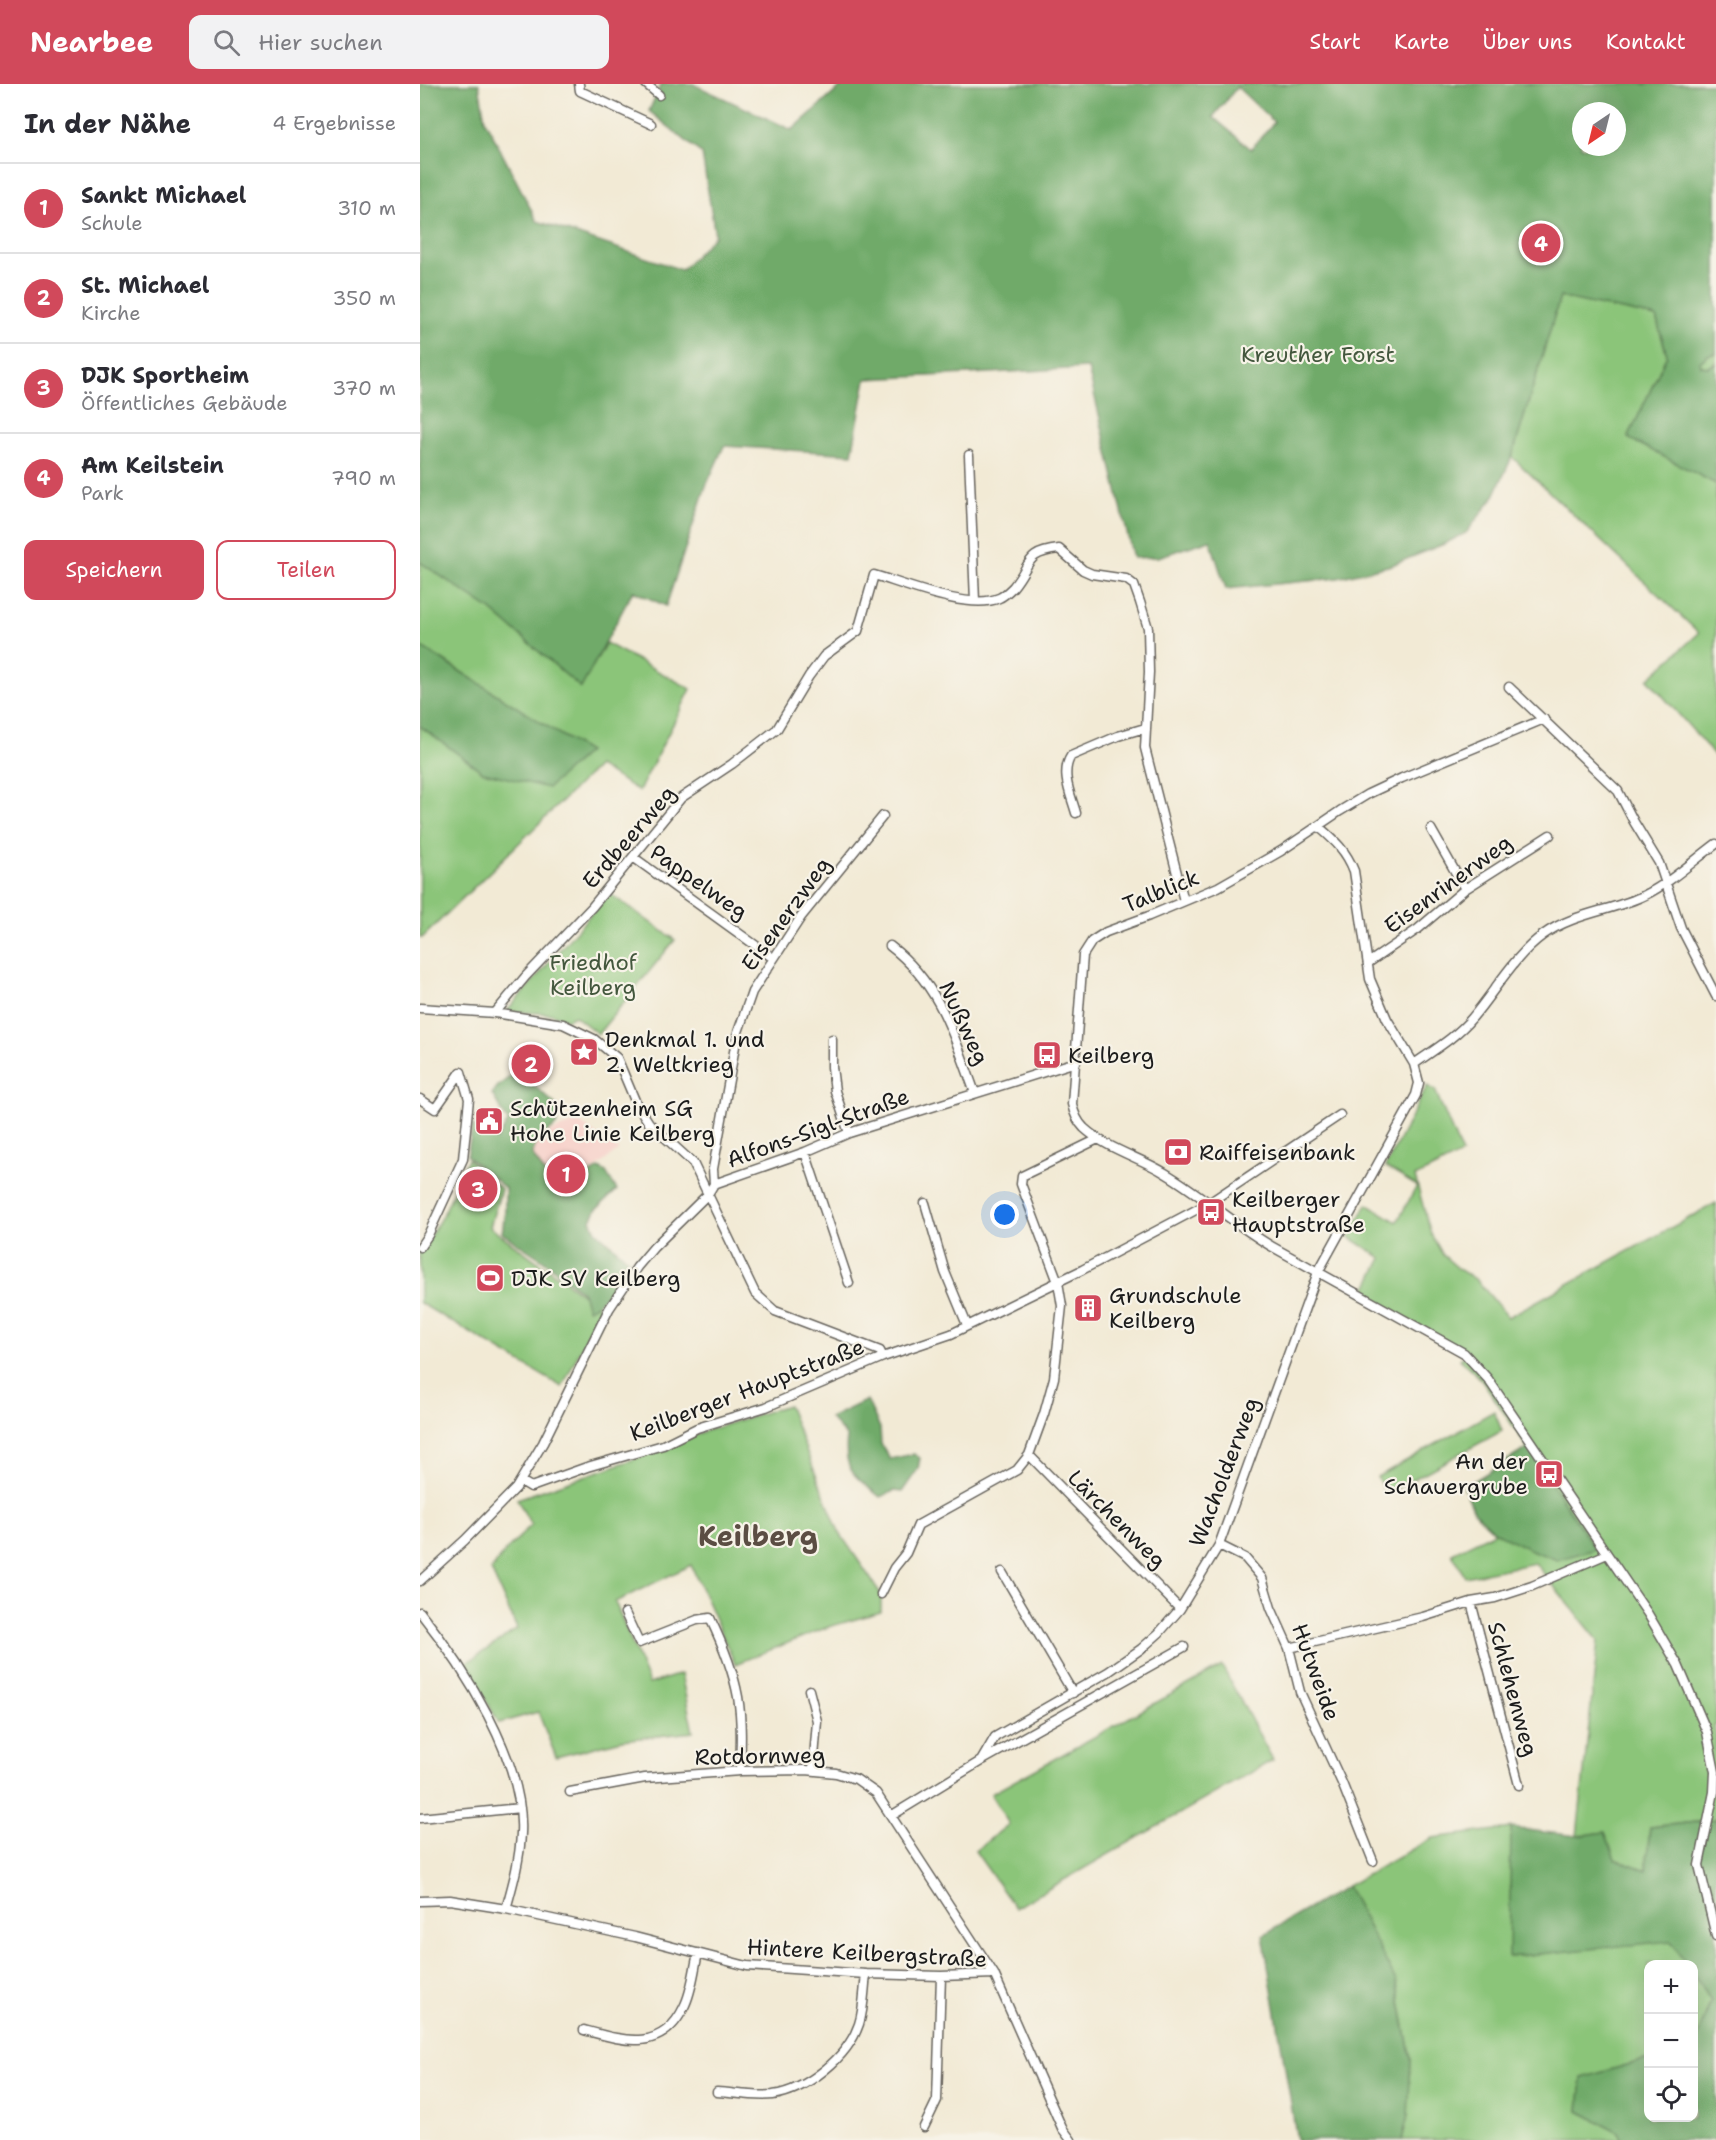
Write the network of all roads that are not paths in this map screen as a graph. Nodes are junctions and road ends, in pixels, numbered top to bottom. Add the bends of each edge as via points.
1 (579, 84) edge
2 (646, 84) edge
3 (659, 95) dead end
4 (651, 124) dead end
5 (969, 455) dead end
6 (975, 602) junction
7 (1509, 687) dead end
8 (1544, 718) junction
9 (1145, 728) junction
10 (1076, 813) dead end
11 (883, 816) dead end
12 (1317, 826) junction
13 (1431, 829) dead end
14 (1550, 835) dead end
15 (1716, 844) edge
16 (633, 857) junction
17 (1665, 882) junction
18 (1465, 889) junction
19 (1184, 901) junction
20 (890, 946) dead end
21 (773, 958) junction
22 (1368, 963) junction
23 (1716, 996) edge
24 (420, 1008) edge
25 (495, 1013) junction
26 (832, 1039) dead end
27 (1076, 1062) junction
28 (1414, 1064) junction
29 (975, 1093) junction
30 (420, 1099) edge
31 (1340, 1115) dead end
32 (849, 1133) junction
33 (1098, 1139) junction
34 (805, 1152) junction
35 (714, 1184) junction
36 (708, 1194) junction
37 (925, 1203) dead end
38 (1209, 1203) junction
39 (420, 1247) edge
40 (1318, 1272) junction
41 (1058, 1282) junction
42 (849, 1283) dead end
43 (967, 1325) junction
44 (883, 1357) junction
45 (1029, 1455) junction
46 (519, 1484) junction
47 (1219, 1545) junction
48 (1607, 1554) junction
49 (1002, 1572) dead end
50 (420, 1581) edge
51 (881, 1594) dead end
52 (1471, 1602) junction
53 (1180, 1609) junction
54 (420, 1612) edge
55 (625, 1613) dead end
56 (1184, 1647) dead end
57 (1289, 1648) junction
58 (809, 1690) dead end
59 (1073, 1693) junction
60 (981, 1761) junction
61 (813, 1770) junction
62 (740, 1772) junction
63 (1519, 1785) dead end
64 (570, 1792) dead end
65 (520, 1808) junction
66 (891, 1816) junction
67 (420, 1818) edge
68 (1373, 1862) dead end
69 (420, 1901) edge
70 (506, 1909) junction
71 (1716, 1936) edge
72 (698, 1953) junction
73 (866, 1974) junction
74 (994, 1974) junction
75 (941, 1976) junction
76 (584, 2030) dead end
77 (717, 2092) dead end
78 (924, 2127) dead end
79 (1071, 2140) edge

1 - 4 street via 580,91
2 - 3 street
5 - 6 street
6 - 9 street via 999,598 1007,592 1042,551 1059,549 1083,570 1126,579 1134,585 1148,628
6 - 16 street, Erdbeerweg via 960,601 874,574 858,631 824,656 777,729 681,798
7 - 8 street
8 - 12 street, Talblick via 1368,794
8 - 17 street via 1618,791 1659,863
9 - 10 street via 1071,756 1065,771
9 - 19 street via 1145,748
11 - 21 street, Eisenerzweg
12 - 19 street, Talblick via 1250,870
12 - 22 street via 1340,844 1354,871
13 - 18 street
14 - 18 street, Eisenrinerweg
15 - 17 street
16 - 21 street, Pappelweg
16 - 25 street, Erdbeerweg
17 - 23 street via 1681,928
17 - 28 street via 1645,895 1562,924 1542,935 1523,953 1471,1020
18 - 22 street, Eisenrinerweg via 1418,929
19 - 27 street, Talblick via 1092,941 1083,955
20 - 29 street, Nußweg via 915,968 935,994
21 - 35 street, Eisenerzweg via 752,992 737,1035 713,1168
22 - 28 street via 1376,996
24 - 25 street
25 - 36 street via 563,1024 594,1039 617,1058 649,1123 693,1163
26 - 32 street via 835,1091
27 - 29 street, Alfons-Sigl-Straße
27 - 33 street, Talblick via 1072,1104 1075,1117
28 - 40 street, Wacholderweg via 1419,1083 1416,1095
29 - 32 street, Alfons-Sigl-Straße
30 - 39 street via 435,1109 461,1072 469,1099 463,1159
31 - 38 street, Keilberger Hauptstraße
32 - 34 street, Alfons-Sigl-Straße
33 - 38 street, Talblick via 1164,1172
33 - 41 street via 1022,1176 1021,1184
34 - 35 street, Alfons-Sigl-Straße
34 - 42 street
35 - 36 street, Alfons-Sigl-Straße
36 - 44 street via 755,1293 765,1304 880,1351
36 - 46 street, Alfons-Sigl-Straße via 654,1247 609,1310
37 - 43 street via 945,1272
38 - 40 street, Talblick via 1252,1235
38 - 41 street, Keilberger Hauptstraße
40 - 47 street, Wacholderweg
40 - 48 street, Talblick via 1464,1353 1488,1379
41 - 43 street, Keilberger Hauptstraße
41 - 45 street via 1062,1306 1054,1377
43 - 44 street, Keilberger Hauptstraße
44 - 46 street, Keilberger Hauptstraße via 766,1407 697,1428 663,1445 531,1487
45 - 51 street via 1017,1470 918,1525
45 - 53 street, Lärchenweg
46 - 50 street
47 - 53 street, Wacholderweg
47 - 57 street, Hutweide via 1245,1558 1262,1578
48 - 52 street via 1532,1586
48 - 71 street, Talblick via 1678,1665 1707,1732 1715,1772 1714,1792 1699,1865
49 - 59 street
52 - 57 street via 1424,1617
52 - 63 street, Schlehenweg
53 - 59 street, Wacholderweg via 1141,1649
54 - 65 street via 495,1728
55 - 62 street via 639,1643 711,1618 738,1697
56 - 60 street, Wacholderweg
57 - 68 street, Hutweide via 1300,1692
58 - 61 street via 817,1720
59 - 60 street, Wacholderweg via 995,1737
60 - 66 street, Wacholderweg
61 - 62 street, Rotdornweg
61 - 66 street, Rotdornweg via 856,1779 876,1793
62 - 64 street, Rotdornweg via 645,1778
65 - 67 street
65 - 70 street via 518,1865
66 - 74 street, Rotdornweg
69 - 70 street, Hintere Keilbergstraße via 450,1900
70 - 72 street, Hintere Keilbergstraße
72 - 73 street, Hintere Keilbergstraße via 747,1966
72 - 76 street via 685,2006 660,2036 642,2041
73 - 75 street, Hintere Keilbergstraße
73 - 77 street via 859,2024 831,2066 806,2083 773,2095
74 - 75 street, Hintere Keilbergstraße
74 - 79 street, Hintere Keilbergstraße via 1062,2128
75 - 78 street via 937,2100

